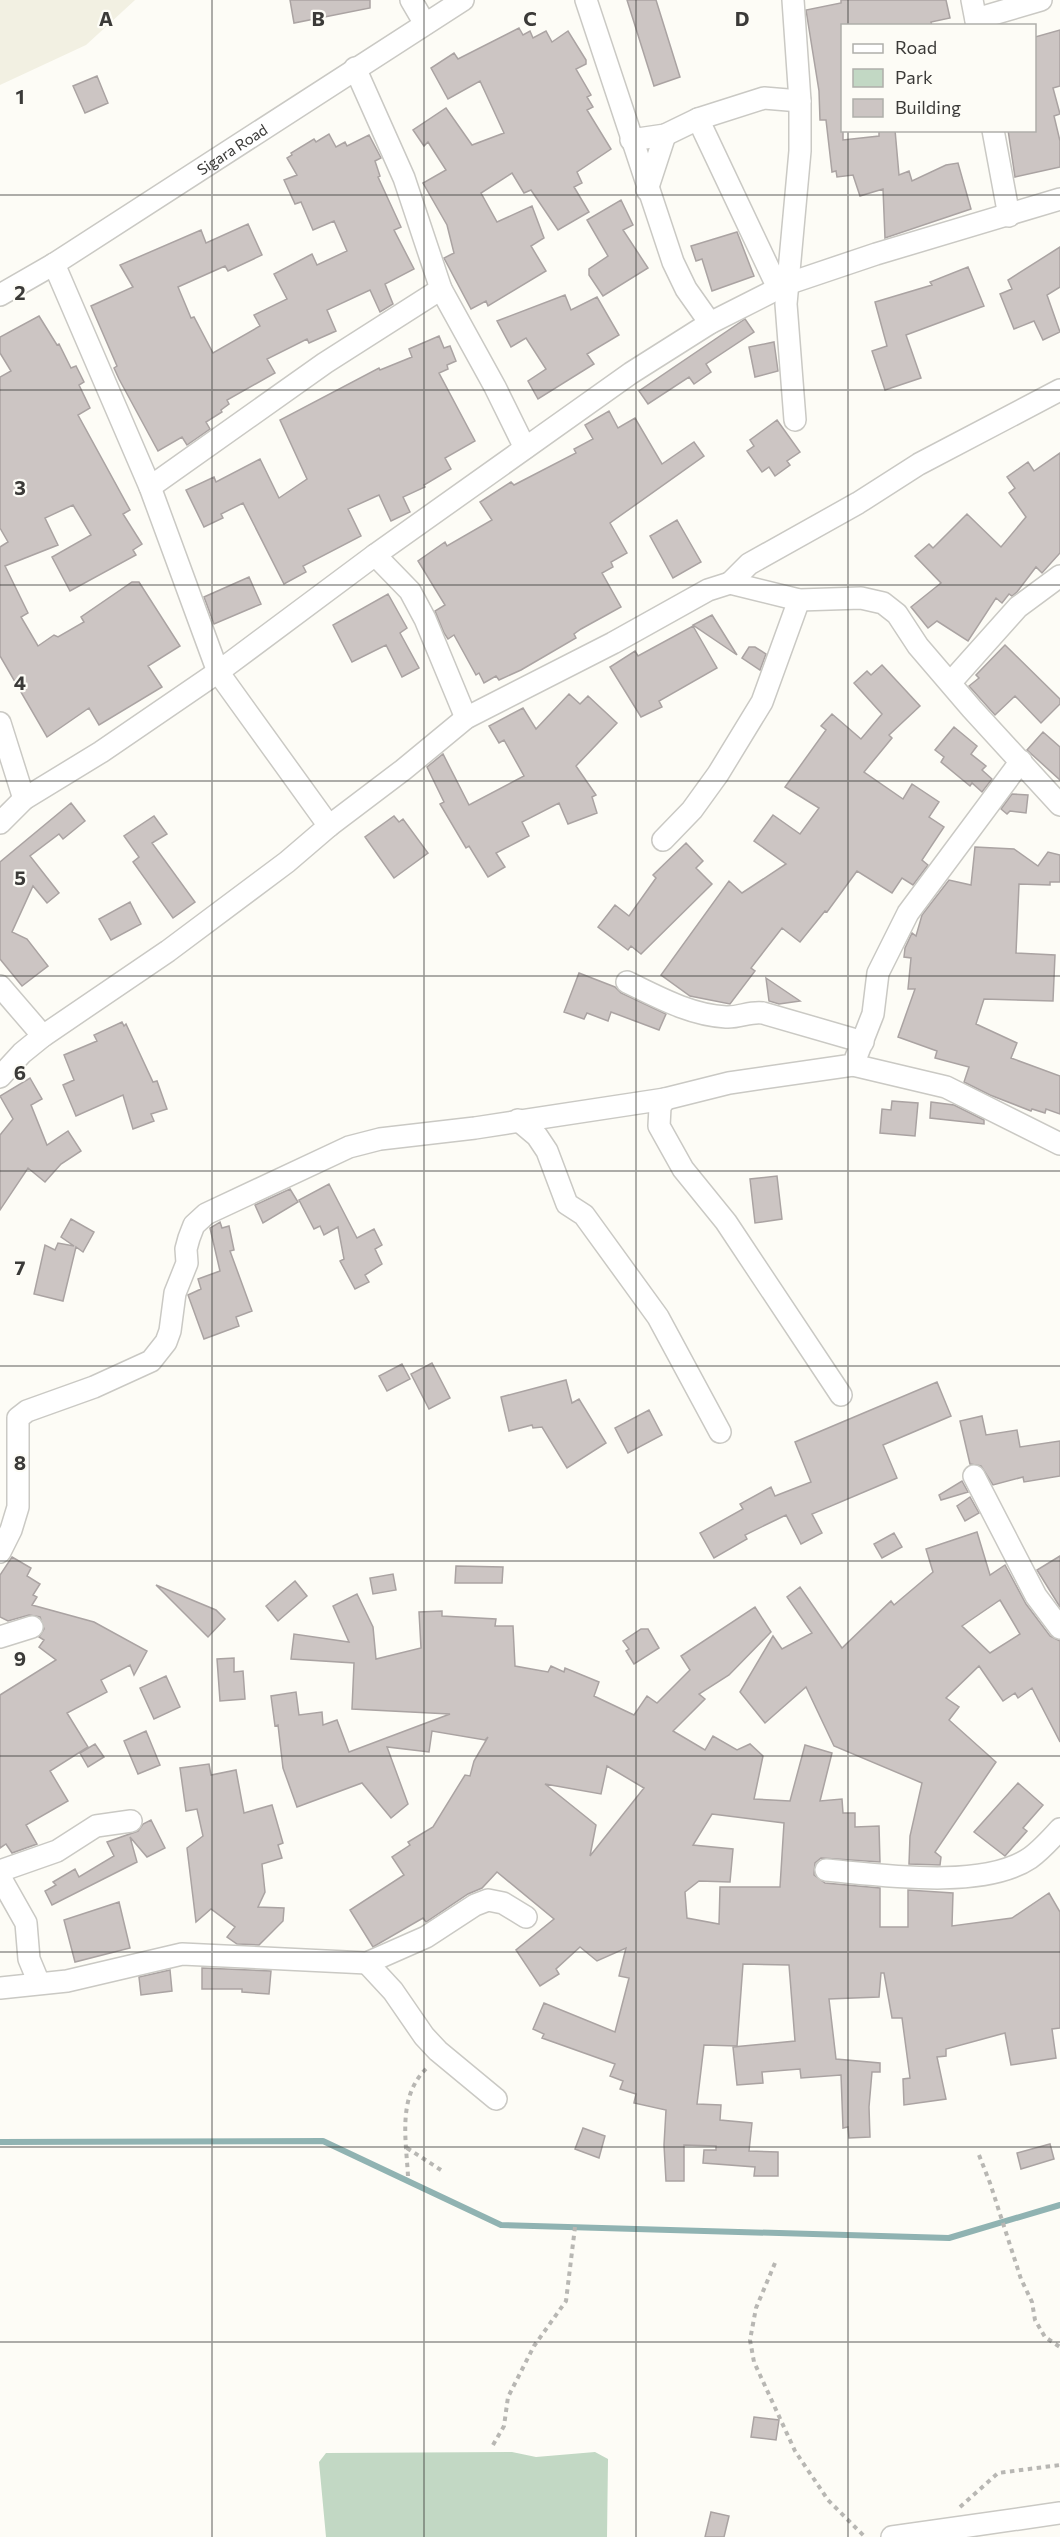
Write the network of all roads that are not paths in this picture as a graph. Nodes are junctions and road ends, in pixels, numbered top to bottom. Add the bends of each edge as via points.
1 (411, 0) edge
2 (463, 0) edge
3 (586, 0) edge
4 (793, 0) edge
5 (1041, 0) edge
6 (975, 15) edge
7 (425, 24) junction
8 (355, 68) junction
9 (800, 101) junction
10 (698, 119) junction
11 (993, 132) edge
12 (665, 135) junction
13 (631, 140) junction
14 (647, 190) junction
15 (1060, 199) edge
16 (1009, 216) junction
17 (54, 264) junction
18 (782, 286) junction
19 (441, 289) junction
20 (0, 295) edge
21 (710, 323) junction
22 (1060, 390) edge
23 (795, 420) dead end
24 (525, 448) junction
25 (150, 487) junction
26 (375, 555) junction
27 (1060, 576) edge
28 (730, 583) junction
29 (799, 600) junction
30 (218, 672) junction
31 (951, 682) junction
32 (466, 718) junction
33 (0, 723) edge
34 (1021, 761) junction
35 (24, 799) junction
36 (1060, 805) edge
37 (0, 823) edge
38 (329, 825) junction
39 (663, 840) dead end
40 (627, 982) dead end
41 (0, 986) edge
42 (43, 1036) junction
43 (863, 1042) junction
44 (853, 1065) junction
45 (0, 1077) edge
46 (665, 1099) junction
47 (518, 1120) junction
48 (1060, 1144) edge
49 (840, 1395) dead end
50 (720, 1432) dead end
51 (975, 1476) dead end
52 (0, 1552) edge
53 (32, 1627) dead end
54 (1060, 1628) edge
55 (0, 1637) edge
56 (131, 1821) dead end
57 (1060, 1829) edge
58 (826, 1870) dead end
59 (1, 1880) edge
60 (526, 1917) dead end
61 (366, 1964) junction
62 (39, 1983) junction
63 (0, 1988) edge
64 (496, 2099) dead end
65 (1060, 2513) edge
66 (891, 2537) edge

1 - 7 street
2 - 7 street, Sigara Road
3 - 13 street
4 - 9 street
5 - 6 street
7 - 8 street, Sigara Road
8 - 17 street, Sigara Road
8 - 19 street via 404,177
9 - 10 street via 764,98
9 - 18 street via 800,151
10 - 12 street
10 - 18 street
11 - 16 street
12 - 13 street
12 - 14 street
13 - 14 street
14 - 21 street via 673,262
15 - 16 street
16 - 18 street
17 - 20 street, Sigara Road
17 - 25 street
18 - 21 street
18 - 23 street
19 - 24 street
19 - 25 street via 325,363
21 - 24 street
22 - 28 street via 919,464 749,564
24 - 26 street
25 - 30 street
26 - 30 street
26 - 32 street via 410,591
27 - 31 street via 1018,607
28 - 29 street
28 - 32 street via 708,590
29 - 31 street via 861,598 883,603 897,614 918,646
29 - 39 street via 762,702 718,774 692,810
30 - 35 street
30 - 38 street
31 - 34 street
32 - 38 street
33 - 35 street
34 - 36 street
34 - 43 street via 908,913 878,973 873,1014
35 - 37 street
38 - 42 street via 287,862 168,951
40 - 43 street via 686,1010 728,1017 763,1013
41 - 42 street
42 - 45 street
43 - 44 street
44 - 46 street via 729,1083
44 - 48 street via 946,1087
46 - 47 street
46 - 49 street via 660,1107 659,1126 683,1169 726,1222
47 - 50 street via 547,1151 567,1204 584,1215 658,1317
47 - 52 street via 380,1139 349,1147 206,1214 189,1238 187,1263 173,1302 166,1342 151,1360 18,1418 18,1507
51 - 54 street via 1036,1596
53 - 55 street
56 - 59 street via 96,1826
57 - 58 street via 1029,1858 988,1872 923,1878
59 - 62 street via 26,1923 29,1959
60 - 61 street via 503,1903 488,1900 426,1937
61 - 62 street via 182,1954 67,1981
61 - 64 street via 393,1991 444,2057
62 - 63 street
65 - 66 street

